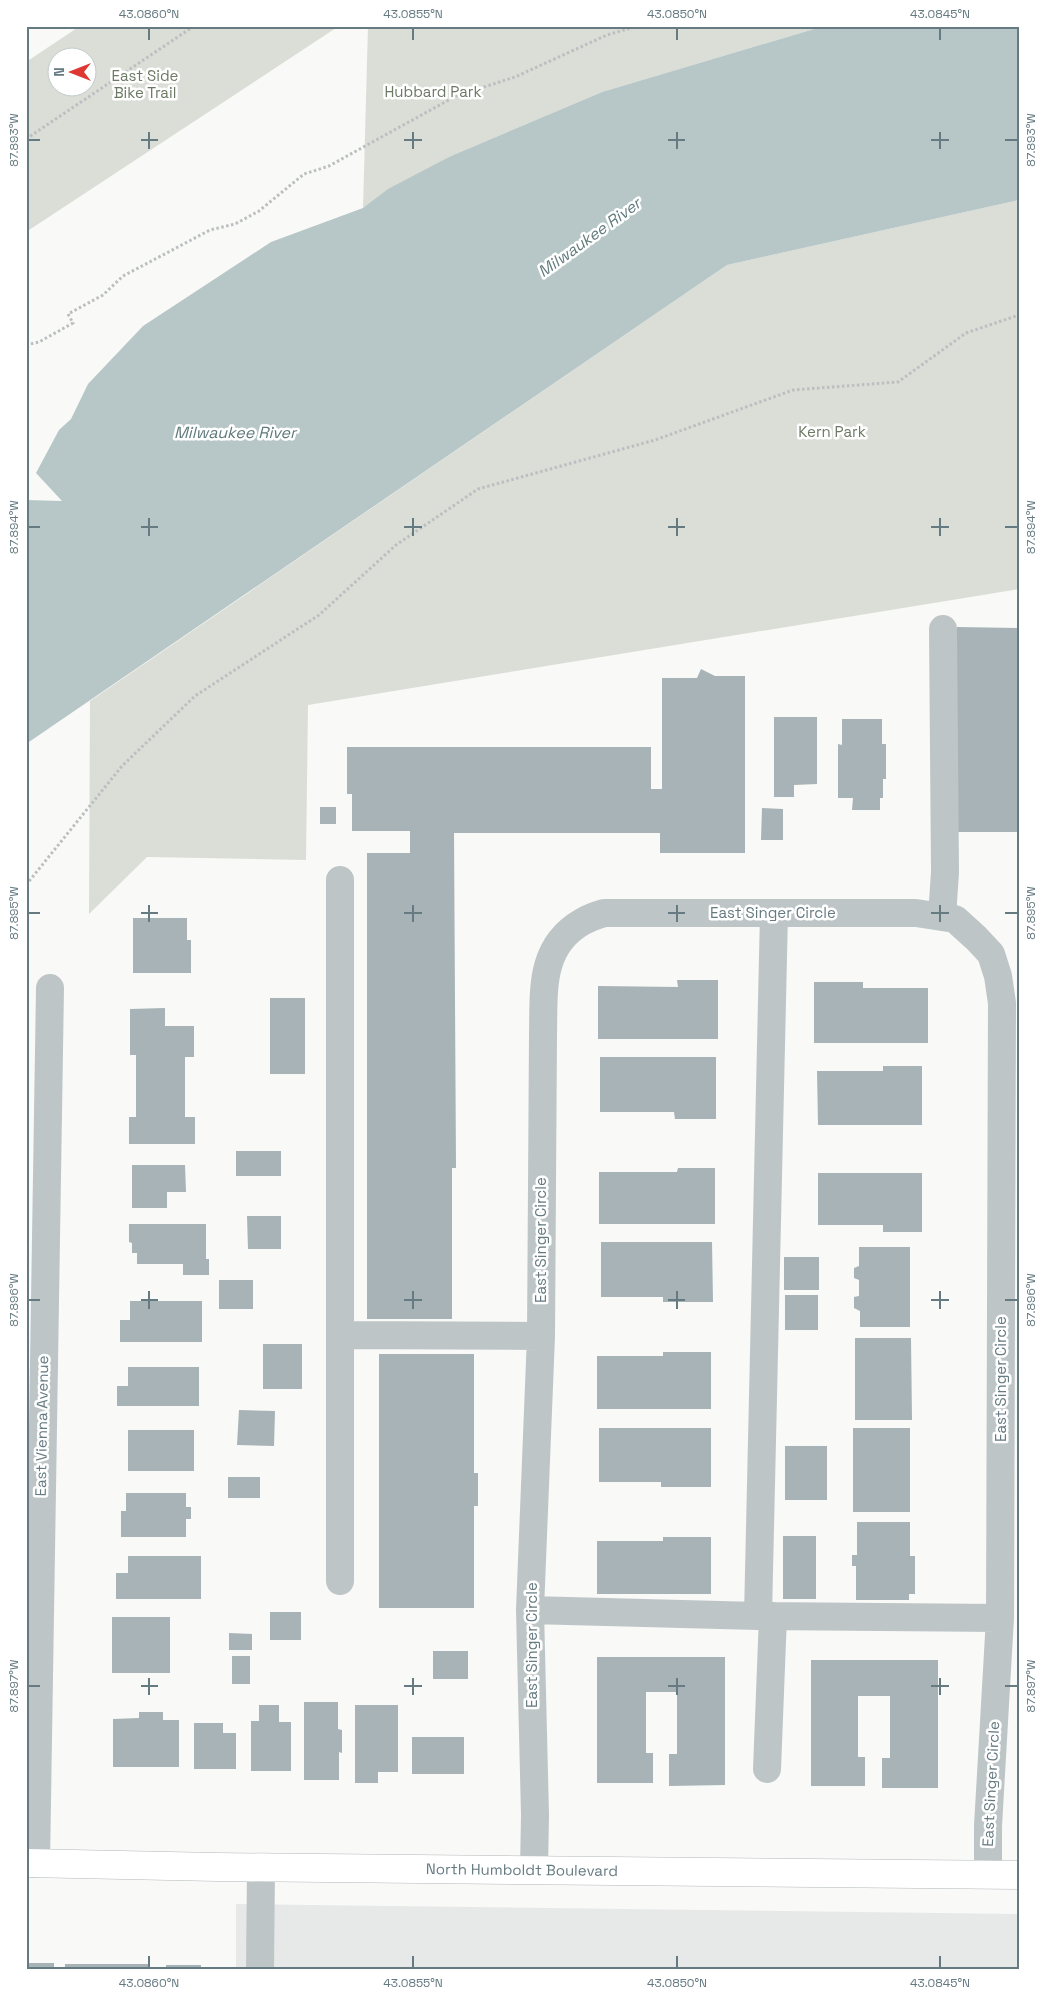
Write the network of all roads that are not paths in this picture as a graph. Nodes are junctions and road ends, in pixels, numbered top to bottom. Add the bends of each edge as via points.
1 (943, 629) dead end
2 (340, 880) dead end
3 (774, 913) junction
4 (942, 917) junction
5 (50, 988) dead end
6 (340, 1335) junction
7 (540, 1336) junction
8 (33, 1540) edge
9 (340, 1581) dead end
10 (530, 1610) junction
11 (765, 1616) junction
12 (1000, 1618) junction
13 (767, 1769) dead end
14 (31, 1864) edge
15 (261, 1867) junction
16 (534, 1870) junction
17 (988, 1874) junction
18 (1019, 1875) edge
19 (260, 1970) edge

1 - 4 street via 945,872
2 - 6 street
3 - 4 street, East Singer Circle via 916,912
3 - 7 street, East Singer Circle via 604,912 582,922 550,954 544,984
3 - 11 street
4 - 12 street, East Singer Circle via 955,919 991,954 1002,1003
5 - 8 street, East Vienna Avenue
6 - 7 street
6 - 9 street
7 - 10 street, East Singer Circle
8 - 14 street, East Vienna Avenue
10 - 11 street
10 - 16 street, East Singer Circle
11 - 12 street
11 - 13 street
12 - 17 street, East Singer Circle
14 - 15 main road, North Humboldt Boulevard
15 - 16 main road, North Humboldt Boulevard
15 - 19 street
16 - 17 main road, North Humboldt Boulevard
17 - 18 main road, North Humboldt Boulevard

